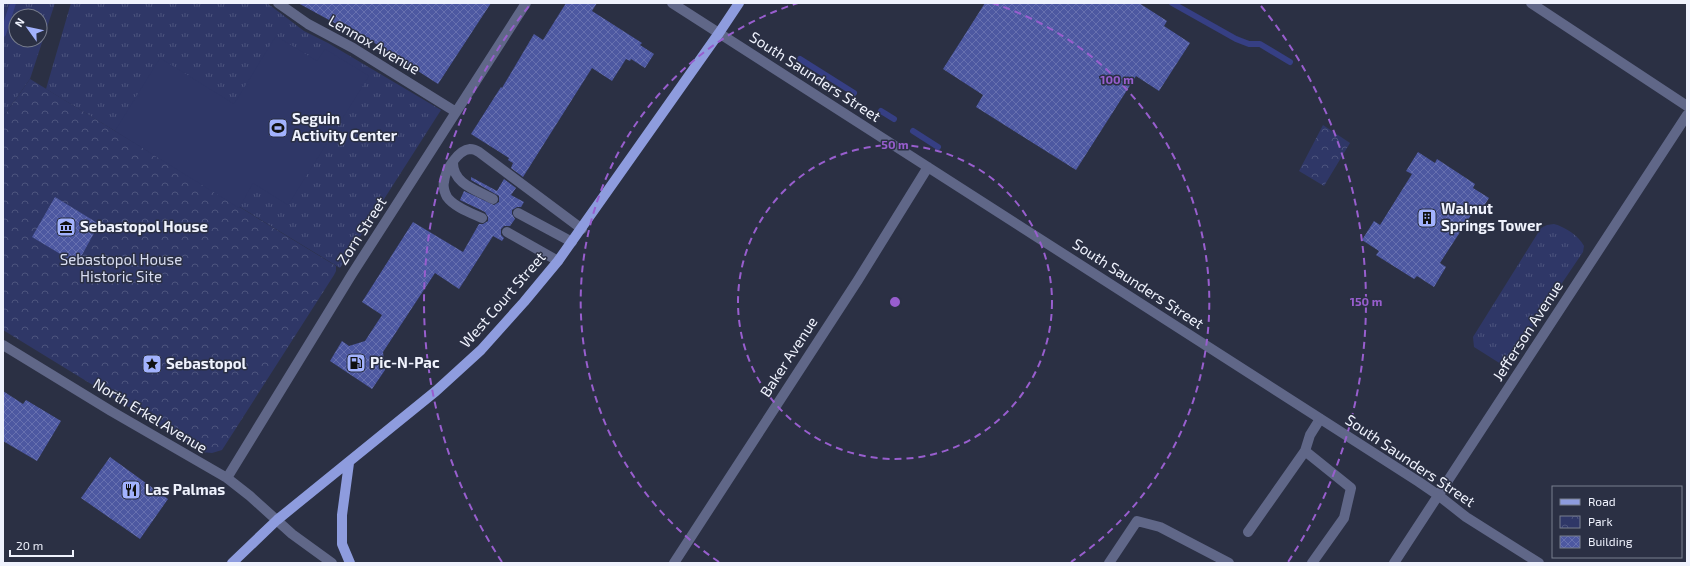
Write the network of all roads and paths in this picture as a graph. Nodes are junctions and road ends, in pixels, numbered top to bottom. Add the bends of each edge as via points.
1 (278, 3) edge
2 (526, 3) edge
3 (672, 3) edge
4 (739, 3) edge
5 (1530, 3) edge
6 (719, 33) junction
7 (1687, 106) edge
8 (456, 112) junction
9 (1687, 115) edge
10 (453, 163) junction
11 (928, 167) junction
12 (493, 199) dead end
13 (518, 213) dead end
14 (482, 218) dead end
15 (582, 229) junction
16 (507, 232) dead end
17 (572, 242) junction
18 (558, 261) junction
19 (3, 345) edge
20 (1320, 419) junction
21 (1305, 451) junction
22 (349, 463) junction
23 (226, 478) junction
24 (1438, 495) junction
25 (277, 520) junction
26 (1248, 532) dead end
27 (232, 563) edge
28 (332, 563) edge
29 (350, 563) edge
30 (674, 563) edge
31 (1109, 563) edge
32 (1229, 563) edge
33 (1312, 563) edge
34 (1394, 563) edge
35 (1539, 563) edge

1 - 8 street, Lennox Avenue via 308,24 353,48
2 - 8 street, Zorn Street
3 - 6 street, South Saunders Street
4 - 6 main road, West Court Street
5 - 7 street
6 - 11 street, South Saunders Street
6 - 15 main road, West Court Street
8 - 23 street, Zorn Street
9 - 24 street, Jefferson Avenue
10 - 12 street via 456,177
10 - 14 street via 443,183 447,197
10 - 15 street via 465,150 479,152
11 - 20 street, South Saunders Street
11 - 30 street, Baker Avenue via 858,280
13 - 17 street
15 - 17 main road, West Court Street
16 - 18 street
17 - 18 main road, West Court Street
18 - 22 main road, West Court Street via 481,350
19 - 23 street, North Erkel Avenue
20 - 21 street via 1310,435
20 - 24 street, South Saunders Street
21 - 26 street
21 - 33 street via 1351,488 1344,518
22 - 25 main road, West Court Street
22 - 29 main road via 342,515 342,544
23 - 25 street, North Erkel Avenue
24 - 34 street, Jefferson Avenue
24 - 35 street, South Saunders Street via 1466,517
25 - 27 main road, West Court Street
25 - 28 street, North Erkel Avenue via 306,546
31 - 32 street via 1137,521 1160,527

